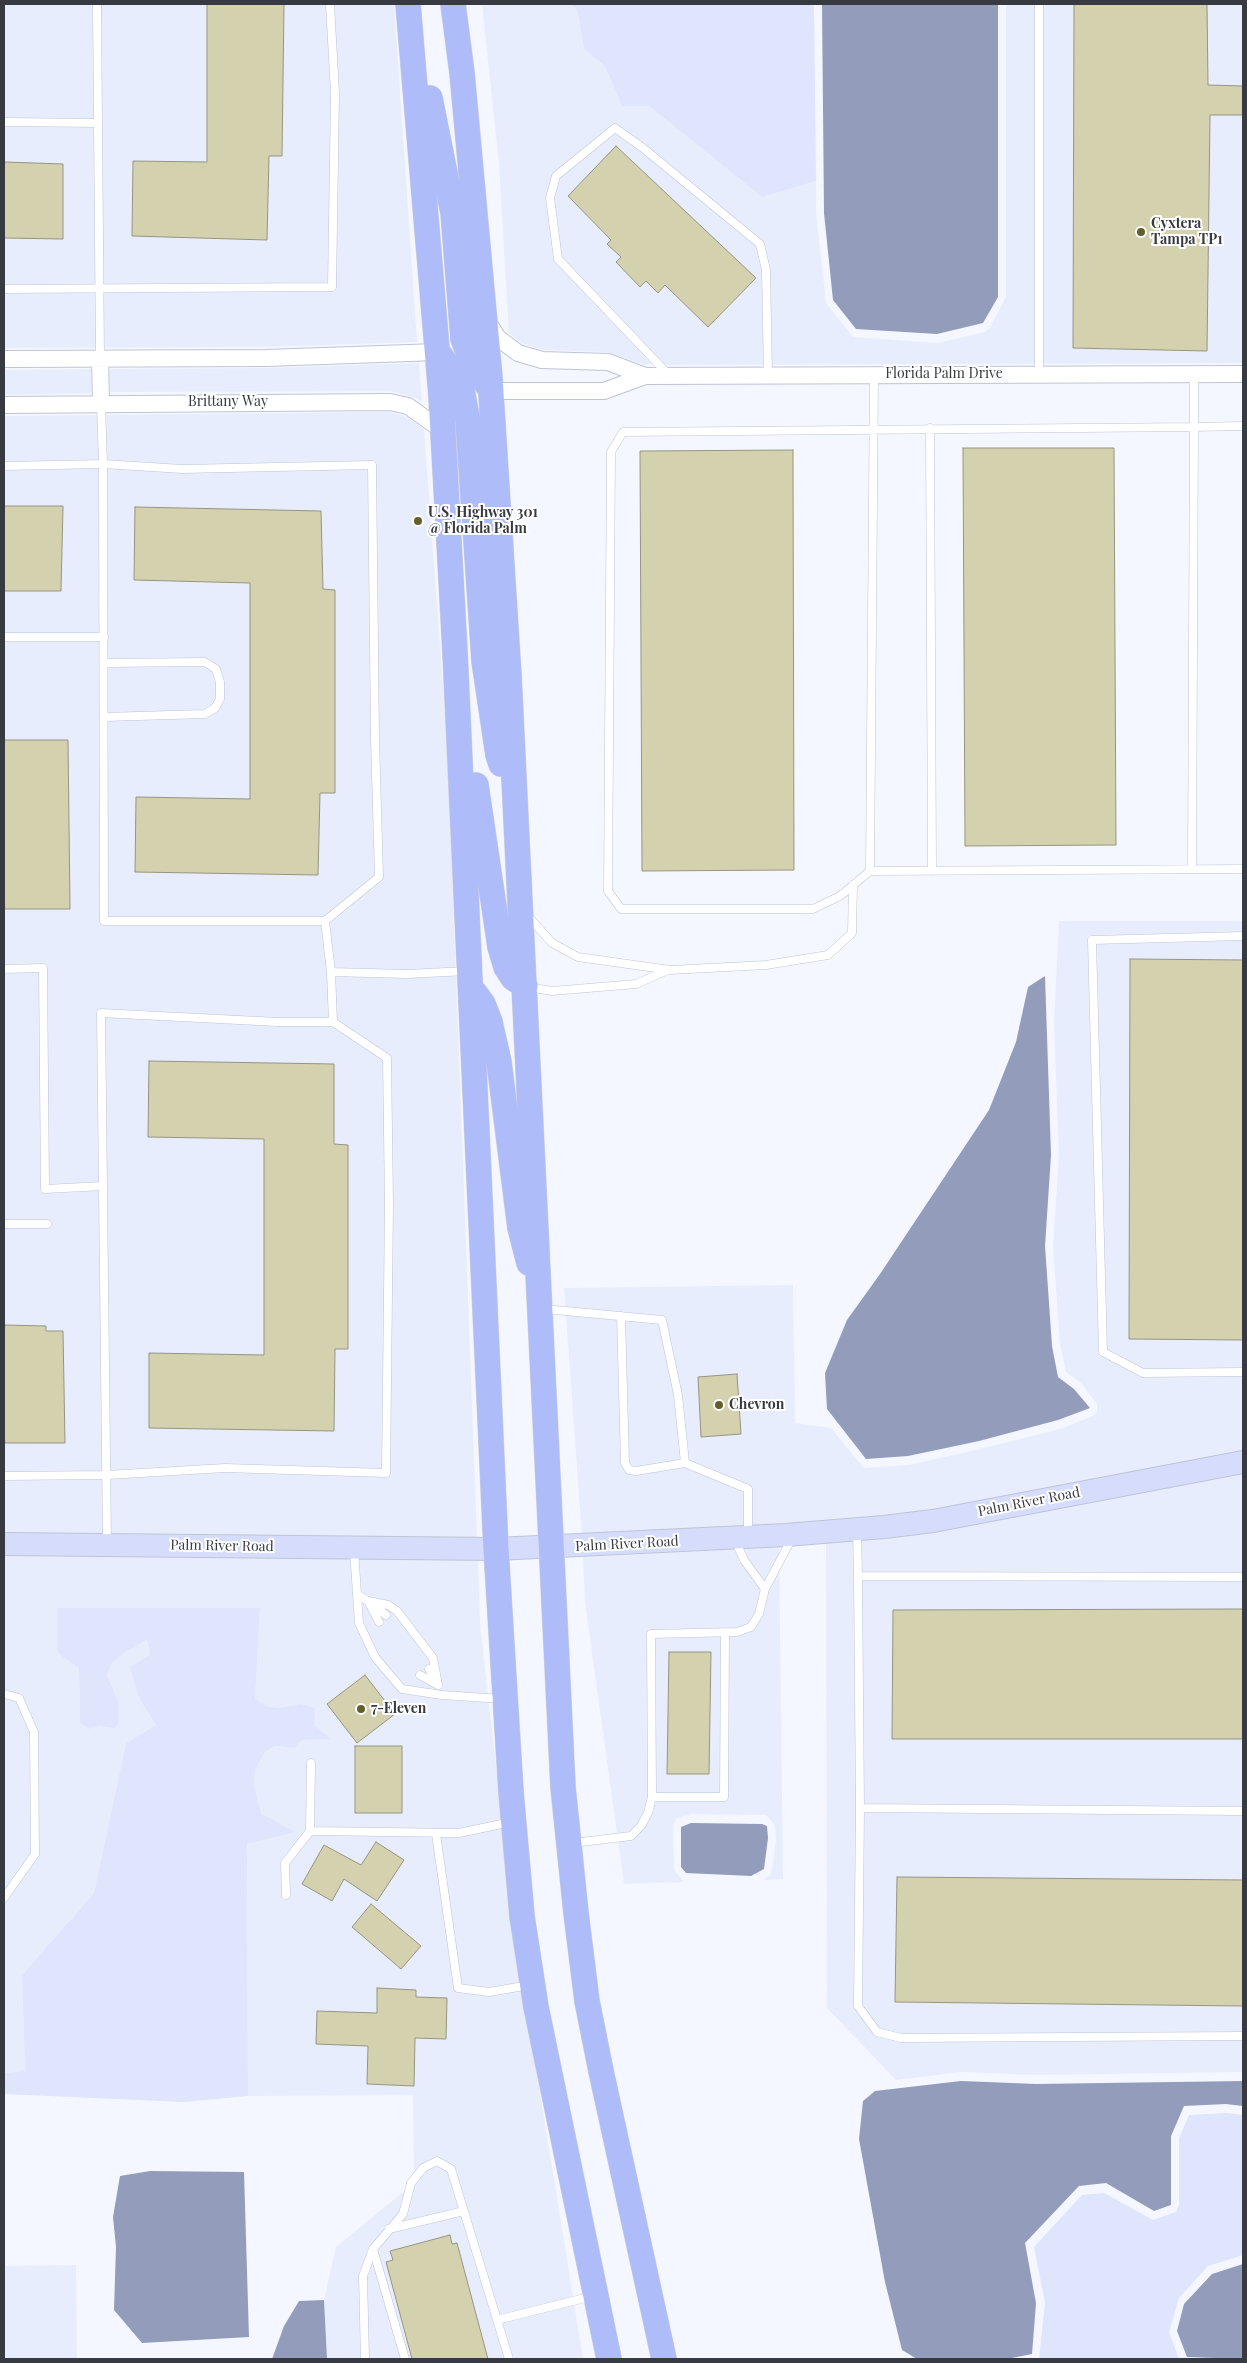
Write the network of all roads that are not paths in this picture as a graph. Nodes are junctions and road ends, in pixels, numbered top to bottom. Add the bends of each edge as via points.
1 (97, 4) edge
2 (330, 4) edge
3 (408, 4) edge
4 (453, 4) edge
5 (1039, 4) edge
6 (412, 48) junction
7 (4, 122) edge
8 (98, 123) junction
9 (99, 288) junction
10 (4, 289) edge
11 (484, 316) junction
12 (438, 352) junction
13 (100, 358) junction
14 (4, 359) edge
15 (874, 374) junction
16 (1039, 374) junction
17 (1194, 374) junction
18 (1243, 374) edge
19 (768, 375) junction
20 (645, 376) junction
21 (669, 376) junction
22 (491, 391) junction
23 (101, 403) junction
24 (4, 405) edge
25 (1243, 426) edge
26 (1194, 427) junction
27 (930, 428) junction
28 (874, 429) junction
29 (443, 431) junction
30 (103, 464) junction
31 (4, 466) edge
32 (4, 637) edge
33 (104, 637) junction
34 (456, 652) junction
35 (104, 663) junction
36 (104, 717) junction
37 (516, 805) junction
38 (1192, 868) junction
39 (1243, 869) edge
40 (870, 871) junction
41 (932, 871) junction
42 (853, 885) junction
43 (522, 908) junction
44 (326, 921) junction
45 (1243, 936) edge
46 (4, 969) edge
47 (670, 970) junction
48 (331, 972) junction
49 (470, 978) junction
50 (525, 986) junction
51 (333, 1022) junction
52 (103, 1186) junction
53 (4, 1224) edge
54 (47, 1224) dead end
55 (542, 1309) junction
56 (621, 1316) junction
57 (1243, 1372) edge
58 (1243, 1462) edge
59 (685, 1463) junction
60 (107, 1475) junction
61 (4, 1476) edge
62 (857, 1530) junction
63 (794, 1535) junction
64 (741, 1538) junction
65 (4, 1544) edge
66 (107, 1545) junction
67 (551, 1547) junction
68 (354, 1548) junction
69 (496, 1549) junction
70 (858, 1576) junction
71 (1243, 1577) edge
72 (765, 1590) junction
73 (358, 1595) junction
74 (368, 1601) junction
75 (386, 1615) dead end
76 (379, 1622) dead end
77 (725, 1633) junction
78 (429, 1669) dead end
79 (420, 1675) dead end
80 (438, 1685) junction
81 (4, 1694) edge
82 (442, 1695) junction
83 (505, 1699) junction
84 (311, 1762) dead end
85 (652, 1797) junction
86 (860, 1808) junction
87 (1243, 1811) edge
88 (513, 1821) junction
89 (310, 1832) junction
90 (436, 1834) junction
91 (569, 1844) junction
92 (286, 1895) dead end
93 (4, 1898) edge
94 (532, 1984) junction
95 (1243, 2036) edge
96 (464, 2211) junction
97 (389, 2229) junction
98 (373, 2249) junction
99 (595, 2296) junction
100 (497, 2320) junction
101 (366, 2359) edge
102 (405, 2359) edge
103 (509, 2359) edge
104 (609, 2359) edge
105 (664, 2359) edge

1 - 8 lane
2 - 9 lane via 335,93 332,287
3 - 6 main road
4 - 11 main road
5 - 16 lane
6 - 12 main road
6 - 22 main road via 432,103 452,213 463,338 471,360
7 - 8 lane
8 - 9 lane
9 - 10 lane
9 - 13 lane
11 - 20 street, Florida Palm Drive via 498,338 518,353 542,360 608,362
11 - 22 main road
12 - 13 street via 266,358
12 - 29 main road
12 - 37 main road via 461,384 468,422 484,661 498,755
13 - 14 street
13 - 23 street
15 - 16 street, Florida Palm Drive
15 - 19 street, Florida Palm Drive
15 - 28 lane
16 - 17 street, Florida Palm Drive
17 - 18 street, Florida Palm Drive
17 - 26 lane
19 - 21 street, Florida Palm Drive
19 - 21 lane via 766,270 760,244 615,128 556,176 550,198 558,259
20 - 21 street, Florida Palm Drive
20 - 22 street, Florida Palm Drive via 604,391
22 - 37 main road
23 - 24 street, Brittany Way
23 - 29 street, Brittany Way via 390,402 408,406
23 - 30 lane
25 - 26 lane
26 - 27 lane
26 - 38 lane
27 - 28 lane
27 - 41 lane
28 - 40 lane
28 - 42 lane via 623,432 611,452 608,891 621,910 813,909 840,896
29 - 34 main road
30 - 31 lane
30 - 33 lane
30 - 44 lane via 182,468 372,465 379,877
32 - 33 lane
33 - 35 lane
34 - 49 main road
34 - 50 main road via 500,947 513,978
35 - 36 lane
35 - 36 lane via 205,662 216,669 220,682 220,699 206,714
36 - 44 lane via 104,921
37 - 43 main road
38 - 39 lane
38 - 41 lane
40 - 41 lane
40 - 42 lane
42 - 47 lane via 852,933 828,955 766,965
43 - 47 lane via 552,944 578,957
43 - 50 main road
44 - 48 lane
45 - 57 lane via 1092,940 1103,1352 1143,1373
46 - 52 lane via 43,968 45,1189
47 - 50 lane via 636,984 552,991
48 - 49 lane
48 - 51 lane
49 - 55 main road via 490,1022 500,1062 520,1228
49 - 69 main road
50 - 55 main road
51 - 52 lane via 100,1013
51 - 60 lane via 387,1058 386,1472 225,1468
52 - 60 lane
53 - 54 lane
55 - 56 lane
55 - 67 main road
56 - 59 lane via 662,1320 678,1395
56 - 59 lane via 625,1462 629,1470 636,1471
58 - 62 street, Palm River Road via 933,1520
59 - 64 lane via 748,1489
60 - 61 lane
60 - 66 lane
62 - 63 street, Palm River Road
62 - 70 lane
63 - 64 street, Palm River Road
63 - 72 lane
64 - 67 street, Palm River Road
64 - 72 lane via 744,1560
65 - 66 street, Palm River Road
66 - 68 street, Palm River Road
67 - 69 street, Palm River Road
67 - 91 main road
68 - 69 street, Palm River Road
68 - 73 lane
69 - 83 main road
70 - 71 lane
70 - 86 lane
72 - 77 lane via 759,1614 750,1627
73 - 74 lane
73 - 82 lane via 360,1624 375,1657 402,1689
74 - 75 lane
74 - 76 lane
74 - 80 lane via 388,1605 397,1611 433,1658
77 - 85 lane via 651,1634
77 - 85 lane via 724,1798
78 - 80 lane
79 - 80 lane
80 - 82 lane
81 - 93 lane via 19,1698 34,1732 35,1845 35,1854
82 - 83 lane
83 - 88 main road
84 - 89 lane
85 - 91 lane via 648,1813 631,1836
86 - 87 lane
86 - 95 lane via 858,2006 877,2032 901,2038
88 - 90 lane via 459,1833
88 - 94 main road
89 - 90 lane
89 - 92 lane via 285,1863
90 - 94 lane via 458,1988 489,1992
91 - 105 main road via 591,2019
94 - 99 main road
96 - 97 lane
96 - 97 lane via 451,2169 437,2161 423,2168 411,2183 403,2214
96 - 100 lane
97 - 98 lane
98 - 101 lane via 363,2276
98 - 102 lane
99 - 100 lane
99 - 104 main road
100 - 103 lane

